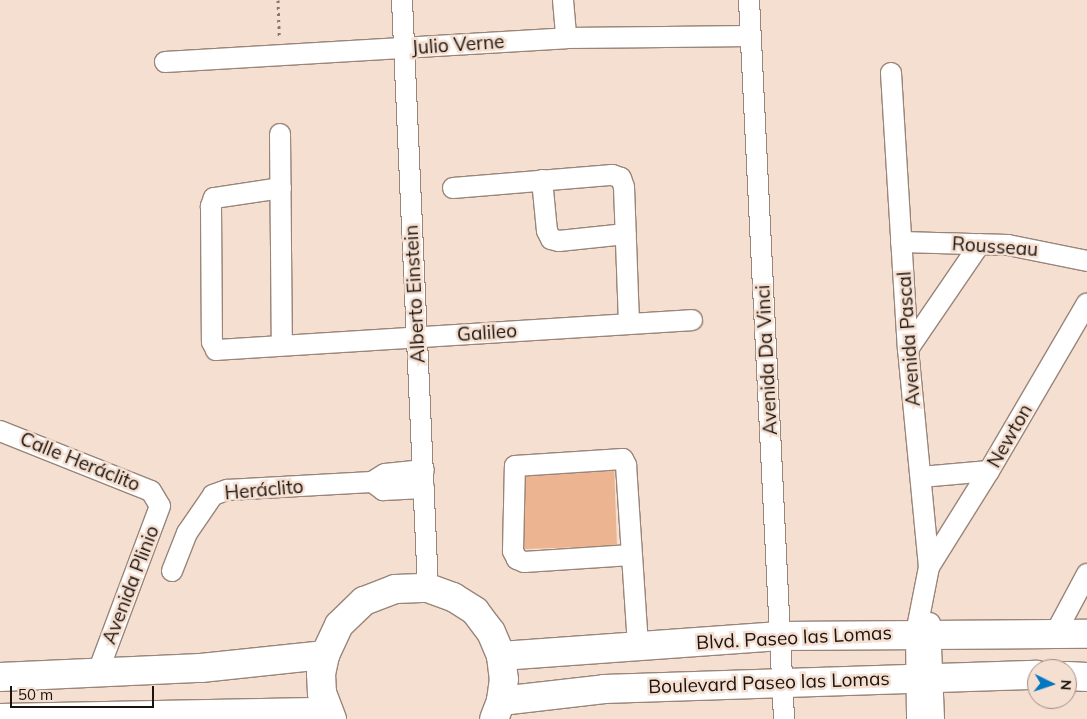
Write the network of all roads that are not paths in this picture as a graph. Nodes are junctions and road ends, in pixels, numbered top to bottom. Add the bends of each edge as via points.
1 (402, 0) edge
2 (563, 0) edge
3 (749, 0) edge
4 (751, 36) junction
5 (566, 38) junction
6 (404, 49) junction
7 (165, 62) dead end
8 (891, 73) dead end
9 (280, 134) dead end
10 (542, 180) junction
11 (281, 188) junction
12 (453, 188) dead end
13 (626, 234) junction
14 (901, 242) junction
15 (980, 244) junction
16 (1087, 261) edge
17 (1087, 303) edge
18 (692, 320) dead end
19 (629, 324) junction
20 (417, 337) junction
21 (282, 345) junction
22 (908, 348) junction
23 (0, 431) edge
24 (989, 471) junction
25 (921, 477) junction
26 (424, 479) junction
27 (157, 497) joint
28 (631, 556) junction
29 (929, 566) junction
30 (172, 571) dead end
31 (1087, 574) edge
32 (428, 588) junction
33 (1056, 632) junction
34 (925, 633) junction
35 (1087, 634) edge
36 (780, 636) junction
37 (638, 647) junction
38 (325, 655) junction
39 (501, 656) junction
40 (98, 672) junction
41 (61, 674) junction
42 (1027, 675) edge
43 (0, 677) edge
44 (925, 677) junction
45 (783, 681) junction
46 (498, 710) edge
47 (329, 715) edge
48 (64, 716) junction
49 (0, 718) edge
50 (784, 719) edge
51 (918, 719) edge
52 (934, 719) edge

1 - 6 street, Alberto Einstein
2 - 5 street
3 - 4 street, Avenida Da Vinci
4 - 5 street, Julio Verne
4 - 36 street, Avenida Da Vinci
5 - 6 street, Julio Verne
6 - 7 street, Julio Verne
6 - 20 street, Alberto Einstein
8 - 14 street, Avenida Pascal
9 - 11 street
10 - 12 street
10 - 13 street via 547,231 551,239
10 - 13 street via 612,175 621,178
11 - 21 street
11 - 21 street, Galileo via 214,198 211,206 212,342 216,350 225,352
13 - 19 street
14 - 15 street, Rousseau
14 - 22 street, Avenida Pascal
15 - 16 street, Rousseau via 1034,249
15 - 22 street
17 - 24 street, Newton
18 - 19 street, Galileo
19 - 20 street, Galileo
20 - 21 street, Galileo
20 - 26 street, Alberto Einstein
22 - 25 street, Avenida Pascal
23 - 27 street, Calle Heráclito via 151,490
24 - 25 street
24 - 29 street, Newton
25 - 29 street, Avenida Pascal
26 - 30 street, Heráclito via 385,474 372,482 227,490 213,495 187,532
26 - 32 street, Alberto Einstein
27 - 40 street, Avenida Plinio via 158,514
28 - 28 street via 623,459 515,466 514,552 517,559 524,562
28 - 37 street
29 - 34 street, Avenida Pascal via 924,604
31 - 33 street
32 - 38 street via 395,589 364,602 339,625
32 - 39 street via 453,596 474,612 491,632
33 - 34 street, Blvd. Paseo las Lomas
33 - 35 street, Blvd. Paseo las Lomas
34 - 36 street, Blvd. Paseo las Lomas
34 - 44 street, Avenida Pascal
36 - 37 street, Blvd. Paseo las Lomas
36 - 45 street, Avenida Da Vinci
37 - 39 street, Blvd. Paseo las Lomas
38 - 40 street via 201,668
38 - 47 street via 322,684
39 - 46 street via 504,678
40 - 41 street
41 - 43 street
41 - 48 street
42 - 44 street, Boulevard Paseo las Lomas
44 - 45 street, Boulevard Paseo las Lomas
44 - 51 street, Avenida Pascal
44 - 52 street, Avenida Pascal
45 - 46 street, Boulevard Paseo las Lomas via 604,689
45 - 50 street, Avenida Da Vinci
47 - 48 street
48 - 49 street

